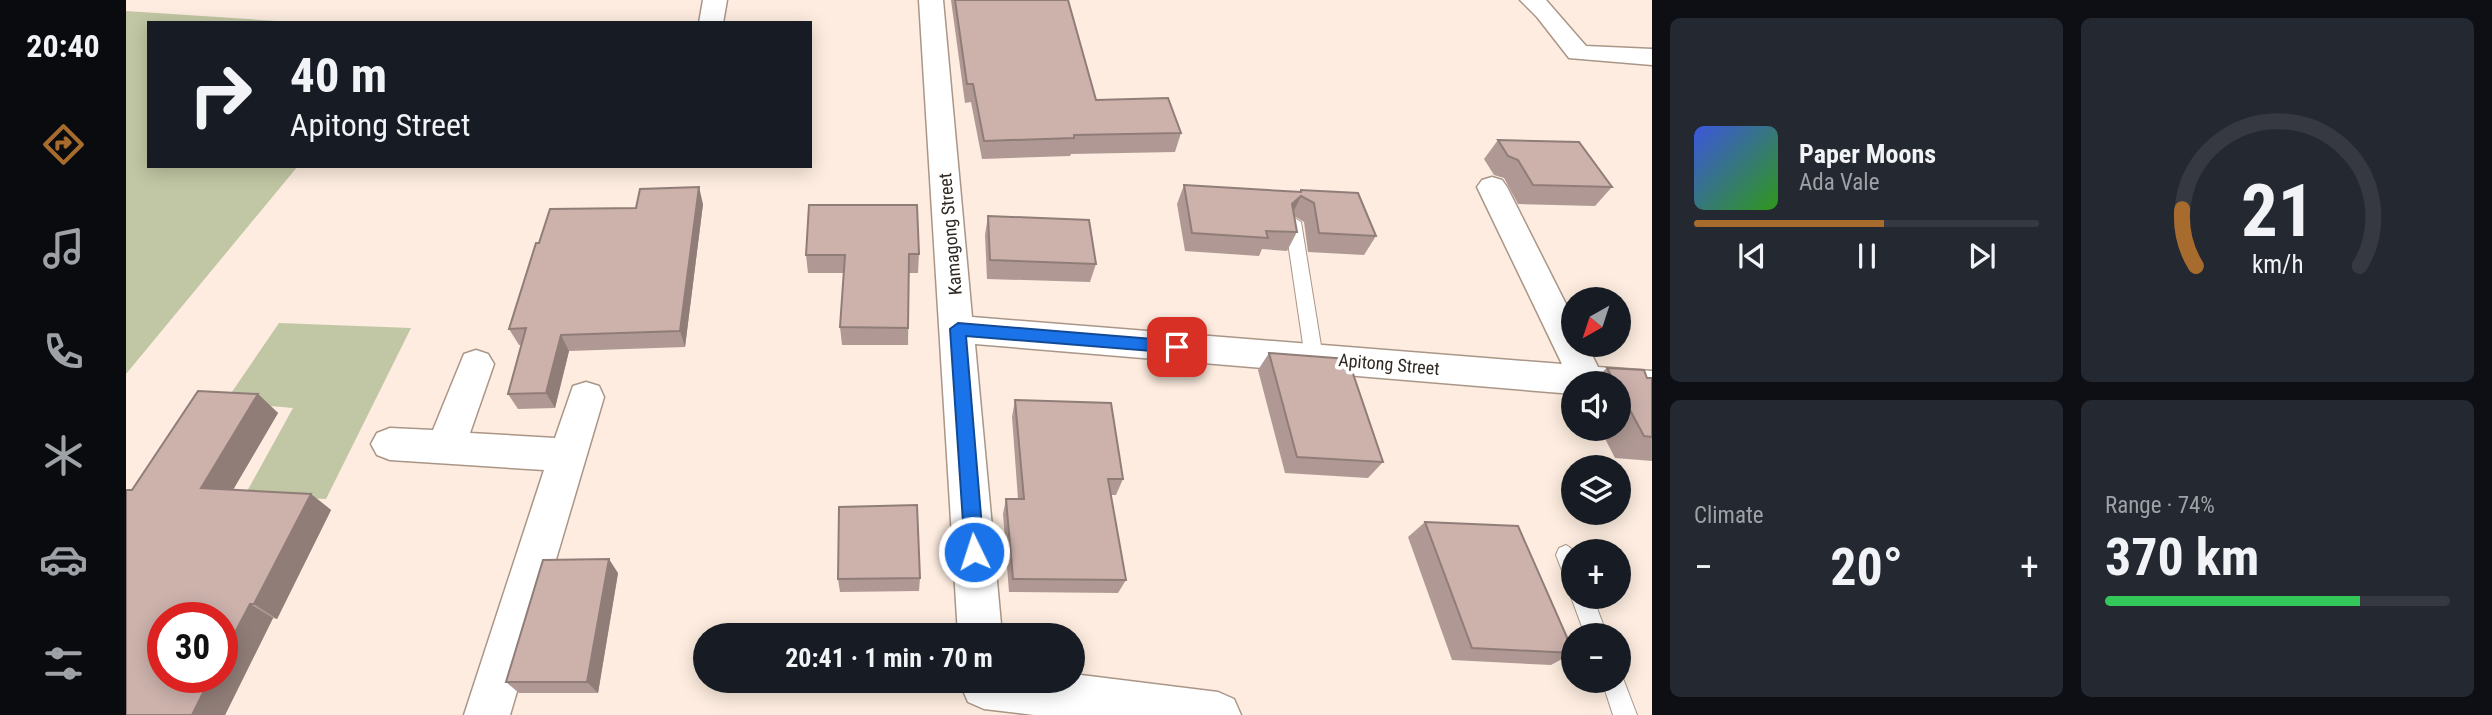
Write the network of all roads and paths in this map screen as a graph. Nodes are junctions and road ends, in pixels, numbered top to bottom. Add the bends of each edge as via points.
1 (715, 0) edge
2 (931, 0) edge
3 (1532, 0) edge
4 (711, 21) edge
5 (1652, 57) edge
6 (1492, 187) dead end
7 (1293, 222) edge
8 (958, 329) junction
9 (1314, 358) junction
10 (476, 364) dead end
11 (1583, 371) edge
12 (1561, 378) edge
13 (1631, 384) edge
14 (1652, 386) edge
15 (586, 397) dead end
16 (390, 444) dead end
17 (446, 446) junction
18 (566, 455) junction
19 (979, 623) edge
20 (1617, 693) edge
21 (984, 694) edge
22 (487, 715) edge
23 (1219, 715) edge
24 (1625, 715) edge

1 - 4 street
2 - 8 street, Kamagong Street
3 - 5 street via 1578,54
6 - 11 street
7 - 9 lane
8 - 9 street, Apitong Street
8 - 19 street, Kamagong Street
9 - 12 street, Apitong Street
10 - 17 street
13 - 14 street, Apitong Street
15 - 18 street
16 - 17 street
17 - 18 street
18 - 22 street
20 - 24 lane
21 - 23 street

